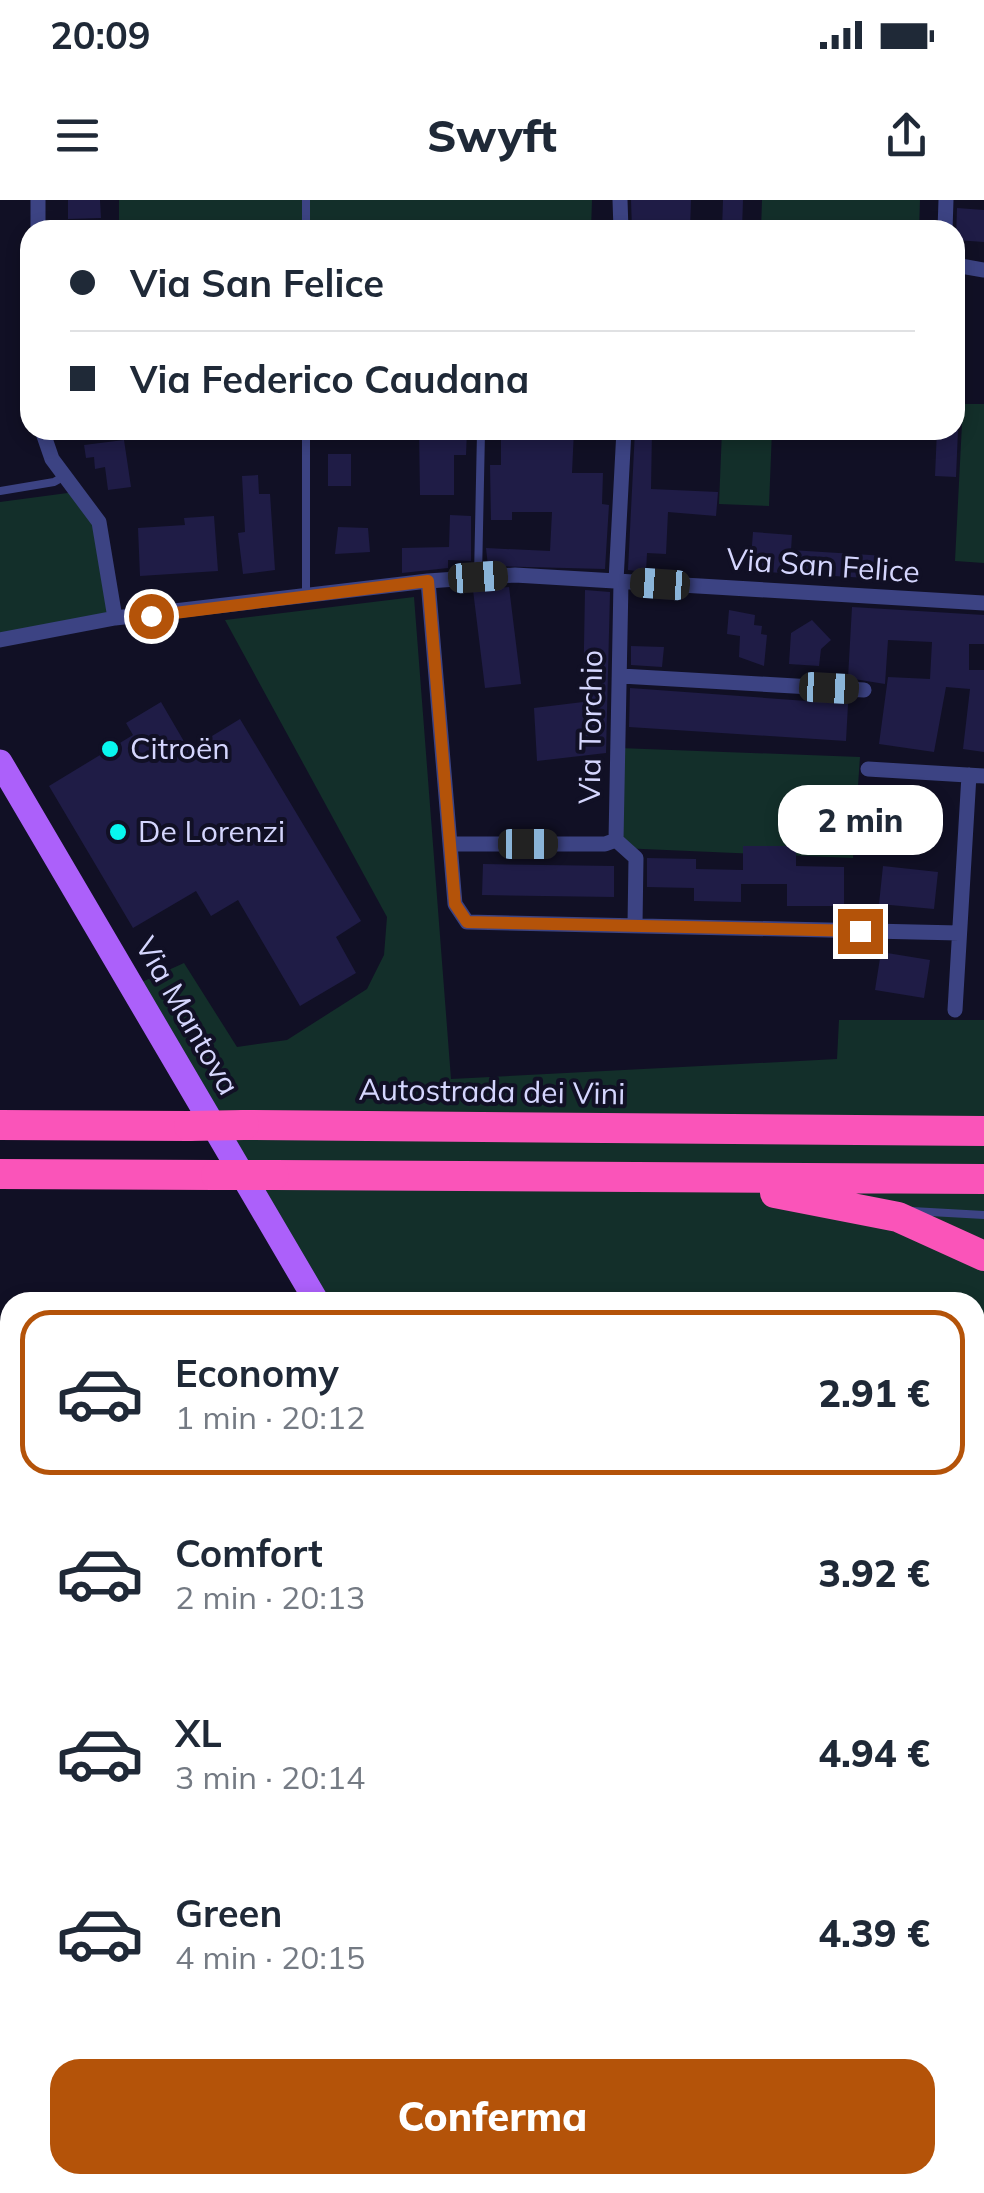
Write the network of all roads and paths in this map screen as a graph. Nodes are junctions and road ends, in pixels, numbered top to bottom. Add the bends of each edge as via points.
1 (45, 440) edge
2 (306, 440) edge
3 (480, 440) edge
4 (624, 440) edge
5 (65, 476) junction
6 (0, 490) edge
7 (478, 577) junction
8 (428, 581) junction
9 (619, 581) junction
10 (306, 594) junction
11 (984, 603) edge
12 (115, 618) junction
13 (0, 640) edge
14 (621, 676) junction
15 (864, 690) dead end
16 (0, 762) edge
17 (868, 769) dead end
18 (976, 776) edge
19 (616, 840) junction
20 (450, 844) junction
21 (635, 925) junction
22 (959, 933) junction
23 (955, 1010) dead end
24 (0, 1125) edge
25 (984, 1131) edge
26 (0, 1174) edge
27 (584, 1174) junction
28 (984, 1178) edge
29 (852, 1206) junction
30 (984, 1215) edge
31 (984, 1256) edge
32 (311, 1292) edge

1 - 5 street
2 - 10 lane
3 - 7 lane
4 - 9 street, Via Torchio
5 - 6 lane
5 - 12 street via 99,522
7 - 8 street, Via San Felice
7 - 9 street, Via San Felice
8 - 10 street, Via San Felice
8 - 20 street
9 - 11 street, Via San Felice
9 - 14 street, Via Torchio
10 - 12 street, Via San Felice
12 - 13 street, Via San Felice
14 - 15 street
14 - 19 street, Via Torchio
16 - 32 main road, Via Mantova
17 - 18 street
18 - 22 street
19 - 20 street
19 - 21 street, Via Torchio via 636,858
20 - 21 street via 455,904 467,922
21 - 22 street
22 - 23 street
24 - 25 highway, Autostrada dei Vini, bridge
26 - 27 highway, bridge
27 - 28 highway
27 - 29 highway
29 - 30 lane
29 - 31 highway via 934,1230

